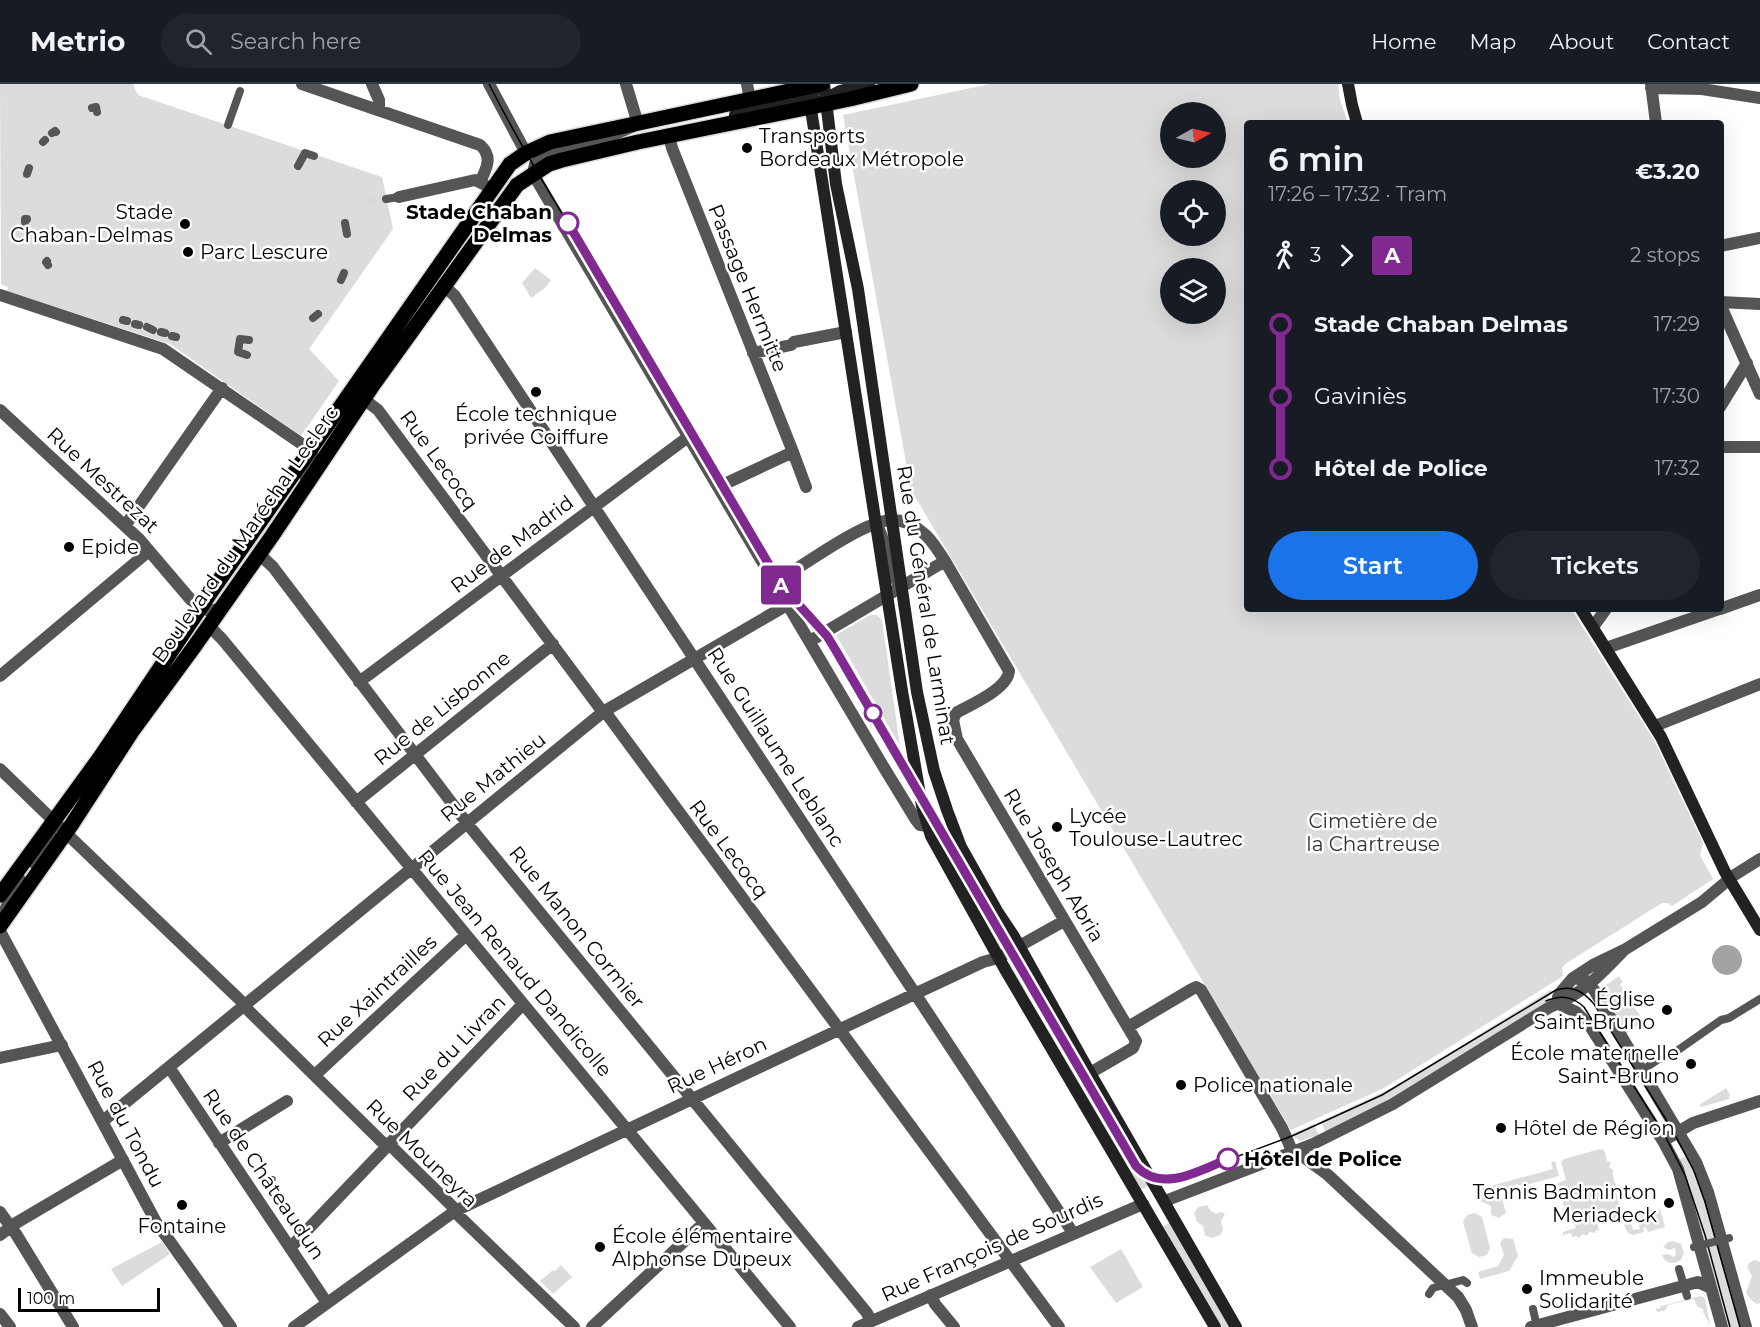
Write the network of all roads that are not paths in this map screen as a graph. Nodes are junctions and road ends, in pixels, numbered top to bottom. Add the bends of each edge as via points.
1 (302, 84) edge
2 (372, 84) edge
3 (489, 84) edge
4 (626, 84) edge
5 (747, 84) edge
6 (869, 84) edge
7 (911, 84) edge
8 (1348, 84) edge
9 (1651, 86) edge
10 (817, 92) edge
11 (1760, 98) edge
12 (750, 100) junction
13 (379, 110) junction
14 (233, 112) dead end
15 (1356, 120) edge
16 (1656, 120) edge
17 (229, 124) dead end
18 (638, 124) junction
19 (676, 135) junction
20 (526, 153) junction
21 (314, 156) dead end
22 (301, 167) dead end
23 (533, 174) junction
24 (486, 186) junction
25 (393, 198) tunnel mouth
26 (1760, 238) edge
27 (1724, 245) edge
28 (443, 285) junction
29 (0, 295) edge
30 (1724, 303) edge
31 (1760, 304) edge
32 (1724, 312) edge
33 (846, 332) junction
34 (243, 339) dead end
35 (753, 353) junction
36 (247, 355) dead end
37 (1747, 363) junction
38 (222, 388) junction
39 (359, 394) junction
40 (1760, 394) edge
41 (1724, 401) edge
42 (0, 410) edge
43 (688, 436) junction
44 (1724, 447) edge
45 (1760, 447) edge
46 (312, 451) junction
47 (793, 452) junction
48 (718, 487) junction
49 (806, 487) dead end
50 (594, 507) junction
51 (892, 520) junction
52 (876, 523) junction
53 (125, 526) junction
54 (272, 536) junction
55 (149, 550) junction
56 (259, 554) junction
57 (945, 561) junction
58 (501, 577) junction
59 (774, 583) junction
60 (901, 588) junction
61 (1760, 595) edge
62 (887, 596) junction
63 (787, 605) junction
64 (201, 607) junction
65 (1724, 608) edge
66 (220, 609) junction
67 (1583, 612) edge
68 (1604, 612) edge
69 (1711, 612) edge
70 (209, 626) junction
71 (1593, 627) junction
72 (810, 641) junction
73 (553, 644) junction
74 (1606, 648) junction
75 (693, 658) junction
76 (0, 676) edge
77 (359, 682) junction
78 (1760, 684) edge
79 (603, 712) junction
80 (1654, 726) junction
81 (415, 755) junction
82 (0, 769) edge
83 (356, 802) junction
84 (53, 820) junction
85 (466, 823) junction
86 (928, 826) junction
87 (66, 833) junction
88 (27, 857) junction
89 (1760, 859) edge
90 (411, 868) junction
91 (1729, 879) junction
92 (26, 888) junction
93 (0, 895) edge
94 (1064, 921) junction
95 (0, 925) edge
96 (1760, 930) edge
97 (0, 931) edge
98 (466, 935) junction
99 (1020, 946) junction
100 (1624, 950) junction
101 (998, 958) junction
102 (1574, 978) junction
103 (1590, 985) junction
104 (915, 994) junction
105 (1760, 999) edge
106 (523, 1004) junction
107 (1559, 1004) junction
108 (244, 1005) junction
109 (1128, 1027) junction
110 (839, 1029) junction
111 (62, 1045) junction
112 (0, 1058) edge
113 (169, 1067) junction
114 (1641, 1071) junction
115 (1090, 1073) junction
116 (315, 1075) junction
117 (692, 1098) junction
118 (287, 1101) dead end
119 (1760, 1101) edge
120 (103, 1120) junction
121 (627, 1129) junction
122 (1679, 1131) junction
123 (1663, 1141) junction
124 (219, 1143) junction
125 (388, 1146) junction
126 (1302, 1149) junction
127 (123, 1160) junction
128 (1165, 1201) junction
129 (1143, 1204) junction
130 (455, 1211) junction
131 (0, 1212) edge
132 (704, 1223) junction
133 (11, 1228) junction
134 (1072, 1233) junction
135 (0, 1235) edge
136 (1729, 1238) dead end
137 (1694, 1246) dead end
138 (290, 1248) junction
139 (1010, 1261) junction
140 (1679, 1269) dead end
141 (1706, 1269) junction
142 (1698, 1282) junction
143 (1467, 1283) dead end
144 (1712, 1288) junction
145 (1429, 1294) dead end
146 (931, 1295) junction
147 (1687, 1296) dead end
148 (327, 1303) junction
149 (1533, 1309) dead end
150 (0, 1314) edge
151 (871, 1321) junction
152 (10, 1327) edge
153 (73, 1327) edge
154 (231, 1327) edge
155 (294, 1327) edge
156 (574, 1327) edge
157 (592, 1327) edge
158 (790, 1327) edge
159 (858, 1327) edge
160 (954, 1327) edge
161 (1059, 1327) edge
162 (1215, 1327) edge
163 (1236, 1327) edge
164 (1472, 1327) edge
165 (1531, 1327) edge
166 (1537, 1327) edge
167 (1722, 1327) edge
168 (1746, 1327) edge

1 - 13 street
2 - 13 street
3 - 20 street
4 - 18 street
5 - 12 street
6 - 10 main road
7 - 10 main road
8 - 15 main road
9 - 11 street
9 - 16 street
10 - 12 main road, Boulevard du Maréchal Leclerc
10 - 19 main road, Boulevard du Maréchal Leclerc
10 - 33 main road, Rue du Général de Larminat
10 - 51 main road, Rue du Général de Larminat via 858,289
12 - 18 main road, Boulevard du Maréchal Leclerc
13 - 24 street via 480,145 488,163
14 - 17 street via 240,91
18 - 20 main road, Boulevard du Maréchal Leclerc via 550,142
18 - 23 street via 599,141 544,156 535,164
19 - 23 main road, Boulevard du Maréchal Leclerc via 562,160
19 - 35 street, Passage Hermitte via 672,148
20 - 24 main road, Boulevard du Maréchal Leclerc
21 - 22 street via 305,153
23 - 28 main road, Boulevard du Maréchal Leclerc via 511,192
23 - 43 street
24 - 25 street via 475,180
24 - 39 main road, Boulevard du Maréchal Leclerc
26 - 27 street
28 - 39 main road, Boulevard du Maréchal Leclerc
28 - 50 street, Rue Guillaume Leblanc via 455,296
29 - 38 street via 163,349
30 - 31 street
32 - 37 street
33 - 35 street
33 - 52 main road, Rue du Général de Larminat
34 - 36 street via 238,352
35 - 47 street, Passage Hermitte
37 - 40 street
37 - 41 street
38 - 46 street
38 - 53 street
39 - 46 main road, Boulevard du Maréchal Leclerc
39 - 54 main road, Boulevard du Maréchal Leclerc
39 - 58 street, Rue Lecocq via 375,406
42 - 53 street, Rue Mestrezat
43 - 48 street
43 - 50 street, Rue de Madrid
44 - 45 street
46 - 54 street via 312,464
46 - 64 main road, Boulevard du Maréchal Leclerc
47 - 48 street
47 - 49 street, Passage Hermitte
48 - 59 street
50 - 58 street, Rue de Madrid
50 - 75 street, Rue Guillaume Leblanc
51 - 52 street
51 - 57 street via 922,532
51 - 60 main road, Rue du Général de Larminat
52 - 59 street
52 - 60 street via 889,568
52 - 62 main road, Rue du Général de Larminat
53 - 55 street, Rue Mestrezat
54 - 56 main road, Boulevard du Maréchal Leclerc
55 - 64 street, Rue Mestrezat
55 - 76 street
56 - 66 main road, Boulevard du Maréchal Leclerc
56 - 77 street, Rue Manon Cormier via 273,567
57 - 60 street
57 - 94 street, Rue Joseph Abria via 1009,676 1004,685 956,713 954,730
58 - 73 street, Rue Lecocq
58 - 77 street, Rue de Madrid
59 - 63 street
60 - 62 street
60 - 99 main road, Rue du Général de Larminat via 917,692 940,791 962,847
61 - 65 street
62 - 72 street
62 - 86 main road, Rue du Général de Larminat
63 - 72 street
63 - 75 street, Rue Mathieu
64 - 66 street via 209,611
64 - 84 main road, Boulevard du Maréchal Leclerc via 137,705
66 - 70 main road, Boulevard du Maréchal Leclerc
67 - 71 main road
68 - 71 street
69 - 74 street
70 - 83 street, Rue Jean Renaud Dandicolle
70 - 87 main road, Boulevard du Maréchal Leclerc via 133,730
71 - 74 main road
72 - 86 street via 916,820
73 - 79 street, Rue Lecocq
73 - 81 street, Rue de Lisbonne
74 - 80 main road
75 - 79 street, Rue Mathieu
75 - 104 street, Rue Guillaume Leblanc
77 - 81 street, Rue Manon Cormier
78 - 80 street
79 - 85 street, Rue Mathieu
79 - 110 street, Rue Lecocq
80 - 91 main road
81 - 83 street, Rue de Lisbonne
81 - 85 street, Rue Manon Cormier
82 - 84 street, Rue Mouneyra
83 - 90 street, Rue Jean Renaud Dandicolle
84 - 87 street, Rue Mouneyra
84 - 88 main road, Boulevard du Maréchal Leclerc
84 - 92 street via 47,846 35,863
85 - 90 street, Rue Mathieu
85 - 117 street, Rue Manon Cormier
86 - 101 main road, Rue du Général de Larminat
87 - 92 main road, Boulevard du Maréchal Leclerc
87 - 108 street, Rue Mouneyra
88 - 93 main road, Boulevard du Maréchal Leclerc
88 - 95 street
89 - 91 street
90 - 98 street, Rue Jean Renaud Dandicolle
90 - 108 street, Rue Mathieu
91 - 96 main road
91 - 100 street via 1702,902
92 - 95 main road, Boulevard du Maréchal Leclerc
94 - 99 street
94 - 109 street, Rue Joseph Abria
97 - 111 street, Rue du Tondu
98 - 106 street, Rue Jean Renaud Dandicolle
98 - 116 street, Rue Xaintrailles
99 - 101 street, Rue Héron
99 - 115 main road, Rue du Général de Larminat
100 - 102 street
100 - 103 street
101 - 104 street, Rue Héron
101 - 129 main road, Rue du Général de Larminat
102 - 103 street
102 - 107 street via 1558,997
103 - 107 street
103 - 114 street
104 - 110 street, Rue Héron
104 - 134 street, Rue Guillaume Leblanc
105 - 114 street
106 - 121 street, Rue Jean Renaud Dandicolle
106 - 125 street, Rue du Livran
107 - 123 street via 1587,1022
107 - 126 street via 1393,1104
108 - 113 street, Rue Mathieu
108 - 116 street, Rue Mouneyra
109 - 115 street via 1136,1045
109 - 126 street via 1196,987 1201,990 1287,1138
110 - 117 street, Rue Héron
110 - 139 street, Rue Lecocq
111 - 112 street
111 - 120 street, Rue du Tondu
113 - 120 street, Rue Mathieu
113 - 124 street, Rue de Châteaudun
114 - 122 street
115 - 128 main road, Rue du Général de Larminat
116 - 125 street, Rue Mouneyra
117 - 121 street, Rue Héron
117 - 151 street, Rue Manon Cormier
118 - 124 street
119 - 122 street via 1693,1122
120 - 127 street, Rue du Tondu
121 - 130 street, Rue Héron
121 - 132 street, Rue Jean Renaud Dandicolle
122 - 123 street
122 - 168 street via 1708,1192
123 - 141 street via 1683,1183
124 - 138 street, Rue de Châteaudun
125 - 130 street, Rue Mouneyra
125 - 138 street, Rue du Livran
126 - 128 street
126 - 164 street via 1458,1297
127 - 133 street
127 - 154 street, Rue du Tondu via 156,1222
128 - 163 main road, Rue du Général de Larminat
129 - 134 street, Rue François de Sourdis
129 - 162 main road, Rue du Général de Larminat
130 - 148 street, Rue Héron
130 - 156 street, Rue Mouneyra
131 - 133 street
132 - 157 street
132 - 158 street, Rue Jean Renaud Dandicolle
133 - 135 street
133 - 153 street
134 - 139 street, Rue François de Sourdis
136 - 137 street, bridge
138 - 148 street, Rue de Châteaudun
139 - 146 street, Rue François de Sourdis
139 - 161 street, Rue Lecocq
140 - 147 street, bridge
141 - 142 street
141 - 144 street
142 - 144 street
142 - 165 street
143 - 145 street, bridge via 1463,1280 1433,1288
144 - 167 street
146 - 151 street, Rue François de Sourdis
146 - 160 street
148 - 155 street, Rue Héron
149 - 166 street, bridge
150 - 152 street
151 - 159 street, Rue François de Sourdis

